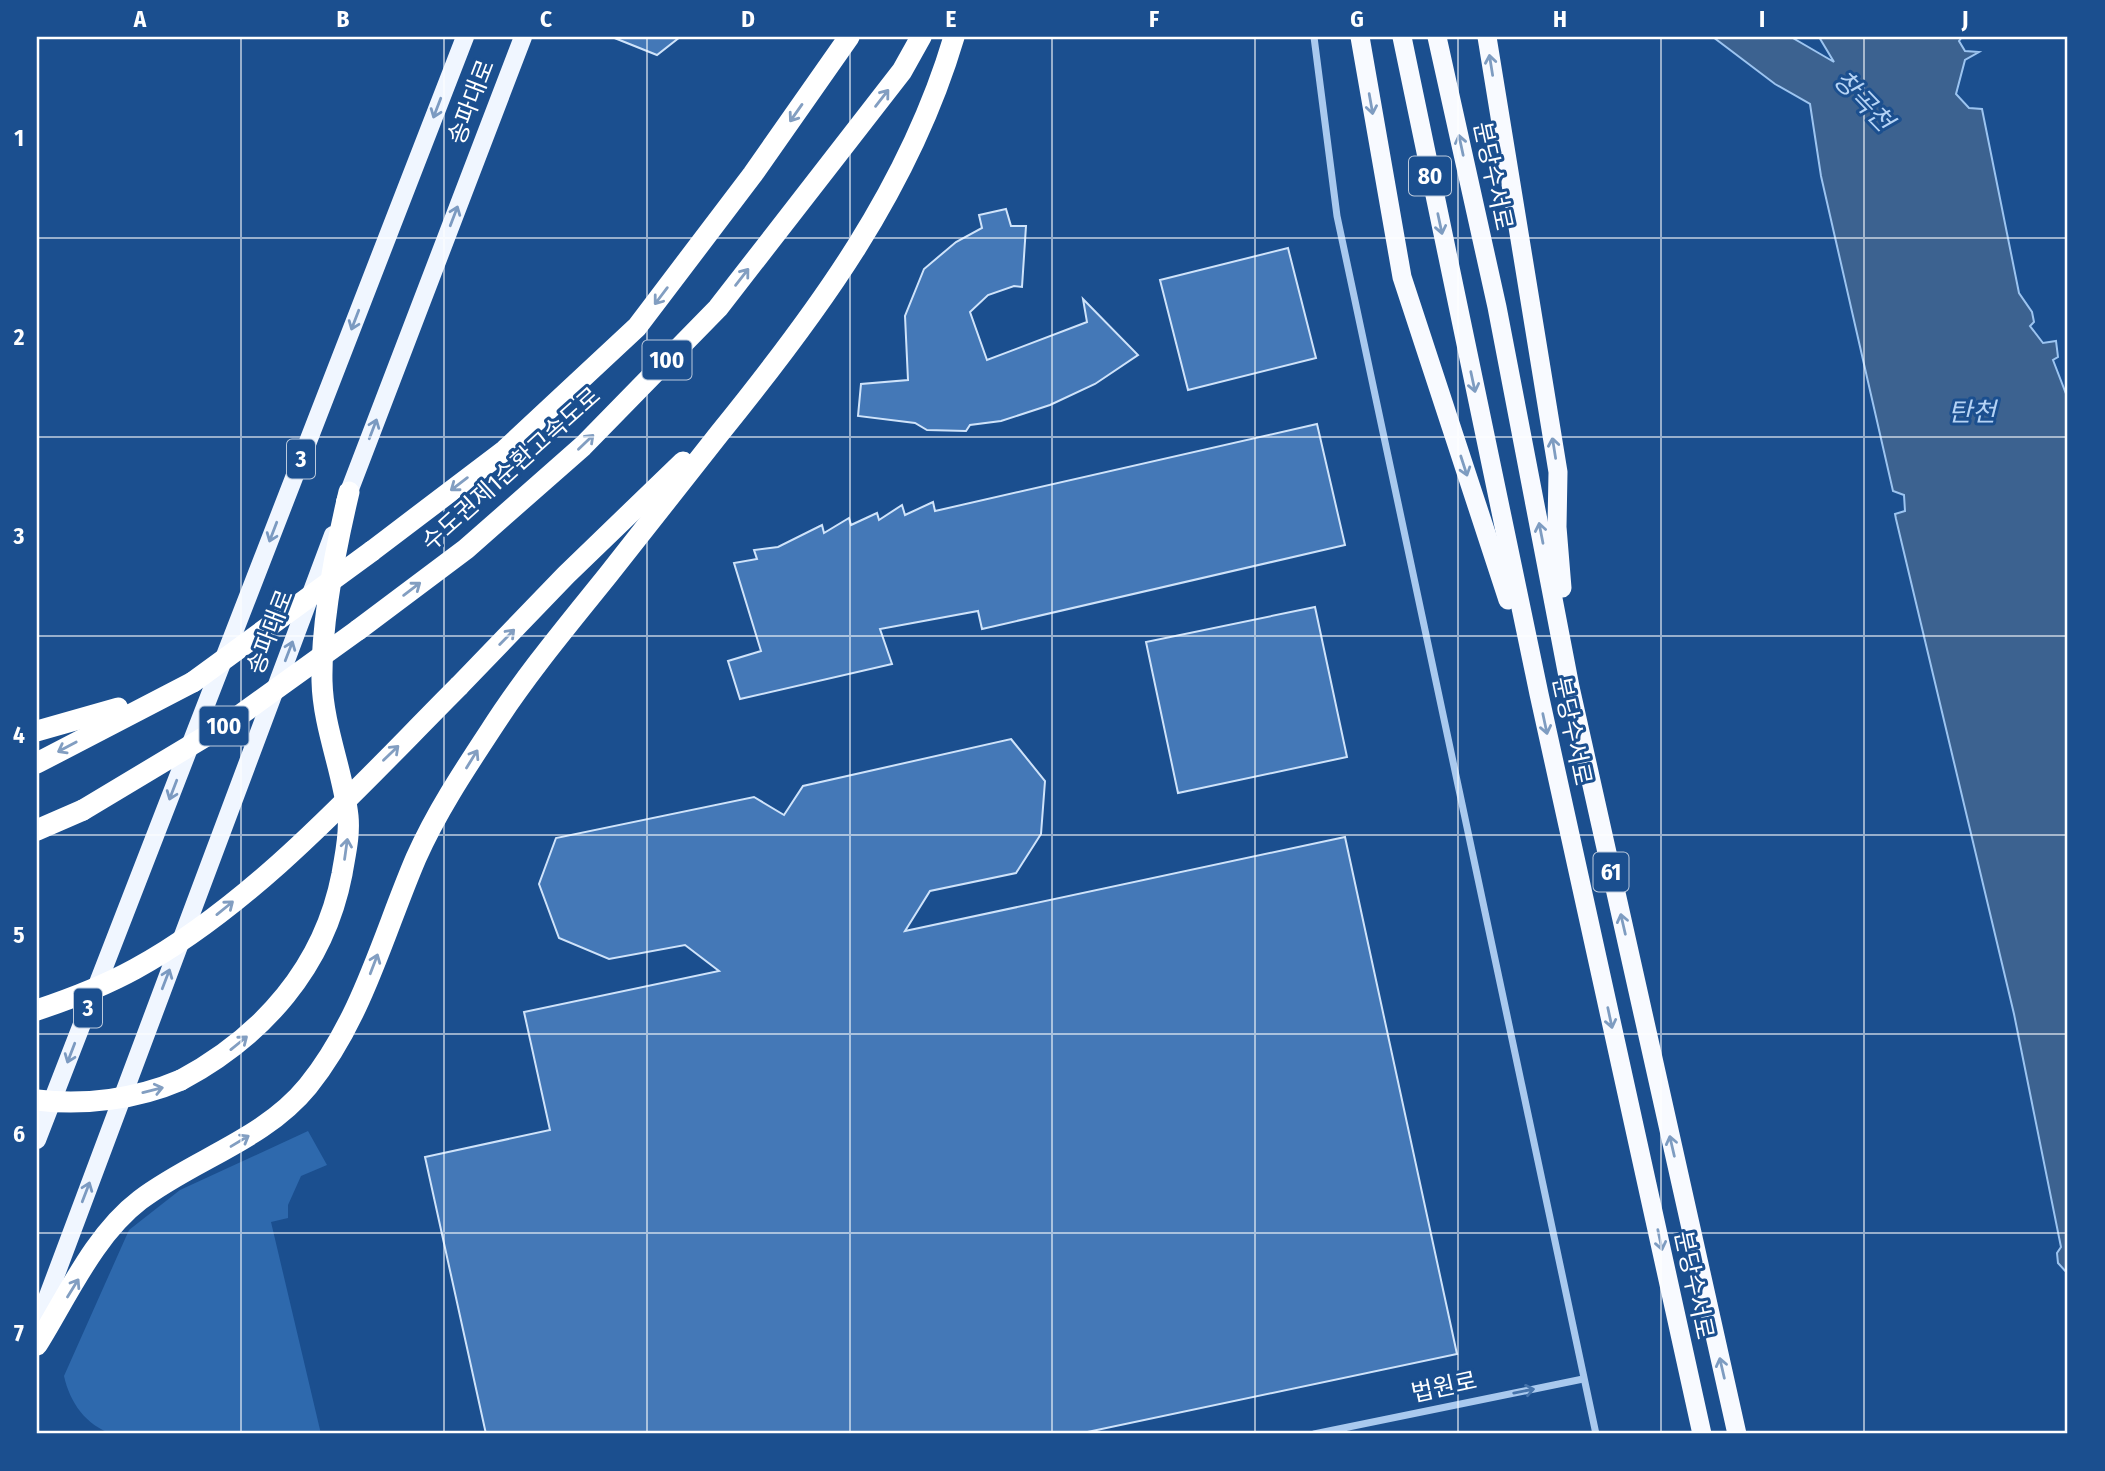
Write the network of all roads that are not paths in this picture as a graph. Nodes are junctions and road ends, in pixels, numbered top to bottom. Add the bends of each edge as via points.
1 (523, 37) edge
2 (531, 37) edge
3 (849, 37) edge
4 (921, 37) edge
5 (954, 37) edge
6 (1314, 37) edge
7 (1360, 37) edge
8 (1402, 37) edge
9 (1437, 37) edge
10 (1487, 37) edge
11 (462, 39) edge
12 (515, 56) junction
13 (1497, 307) joint
14 (1459, 315) joint
15 (746, 402) junction
16 (349, 492) junction
17 (193, 682) junction
18 (1570, 687) junction
19 (1539, 694) junction
20 (37, 731) edge
21 (37, 763) edge
22 (37, 830) edge
23 (37, 1010) edge
24 (37, 1100) edge
25 (37, 1140) edge
26 (37, 1325) edge
27 (37, 1345) edge
28 (1583, 1379) junction
29 (1314, 1434) edge
30 (1596, 1434) edge
31 (1702, 1434) edge
32 (1737, 1434) edge

1 - 12 main road, 송파대로 / 3
2 - 12 main road
3 -> 17 highway, 수도권제1순환고속도로 / 100, bridge via 637,327 505,450
22 -> 4 highway, 수도권제1순환고속도로 / 100, bridge via 83,810 233,720 466,549 583,446 718,307 902,71
5 - 15 highway via 917,135 870,230 803,330
6 - 28 street via 1337,216
7 -> 19 highway via 1402,277
8 -> 14 highway, 분당수서로 / 80
13 -> 9 highway, 분당수서로 / 80
18 -> 10 highway via 1557,527 1558,472
11 -> 25 main road, 송파대로 / 3
16 -> 12 main road, 송파대로 / 3
18 -> 13 highway, 분당수서로 / 61
14 -> 19 highway, 분당수서로 / 61
23 -> 15 highway, bridge via 128,973 218,913 284,858
27 -> 15 highway via 124,1213 264,1125 300,1095 319,1071 354,1013 421,847 494,725 564,629
24 -> 16 highway, bridge via 119,1098 181,1080 233,1048 279,1005 316,951 335,903 348,825 322,680 331,573
26 -> 16 main road, 송파대로 / 3
17 - 20 highway
17 -> 21 highway, 수도권제1순환고속도로 / 100
32 -> 18 highway, 분당수서로 / 61
19 -> 31 highway, 분당수서로 / 61
29 -> 28 street, 법원로
28 - 30 street

